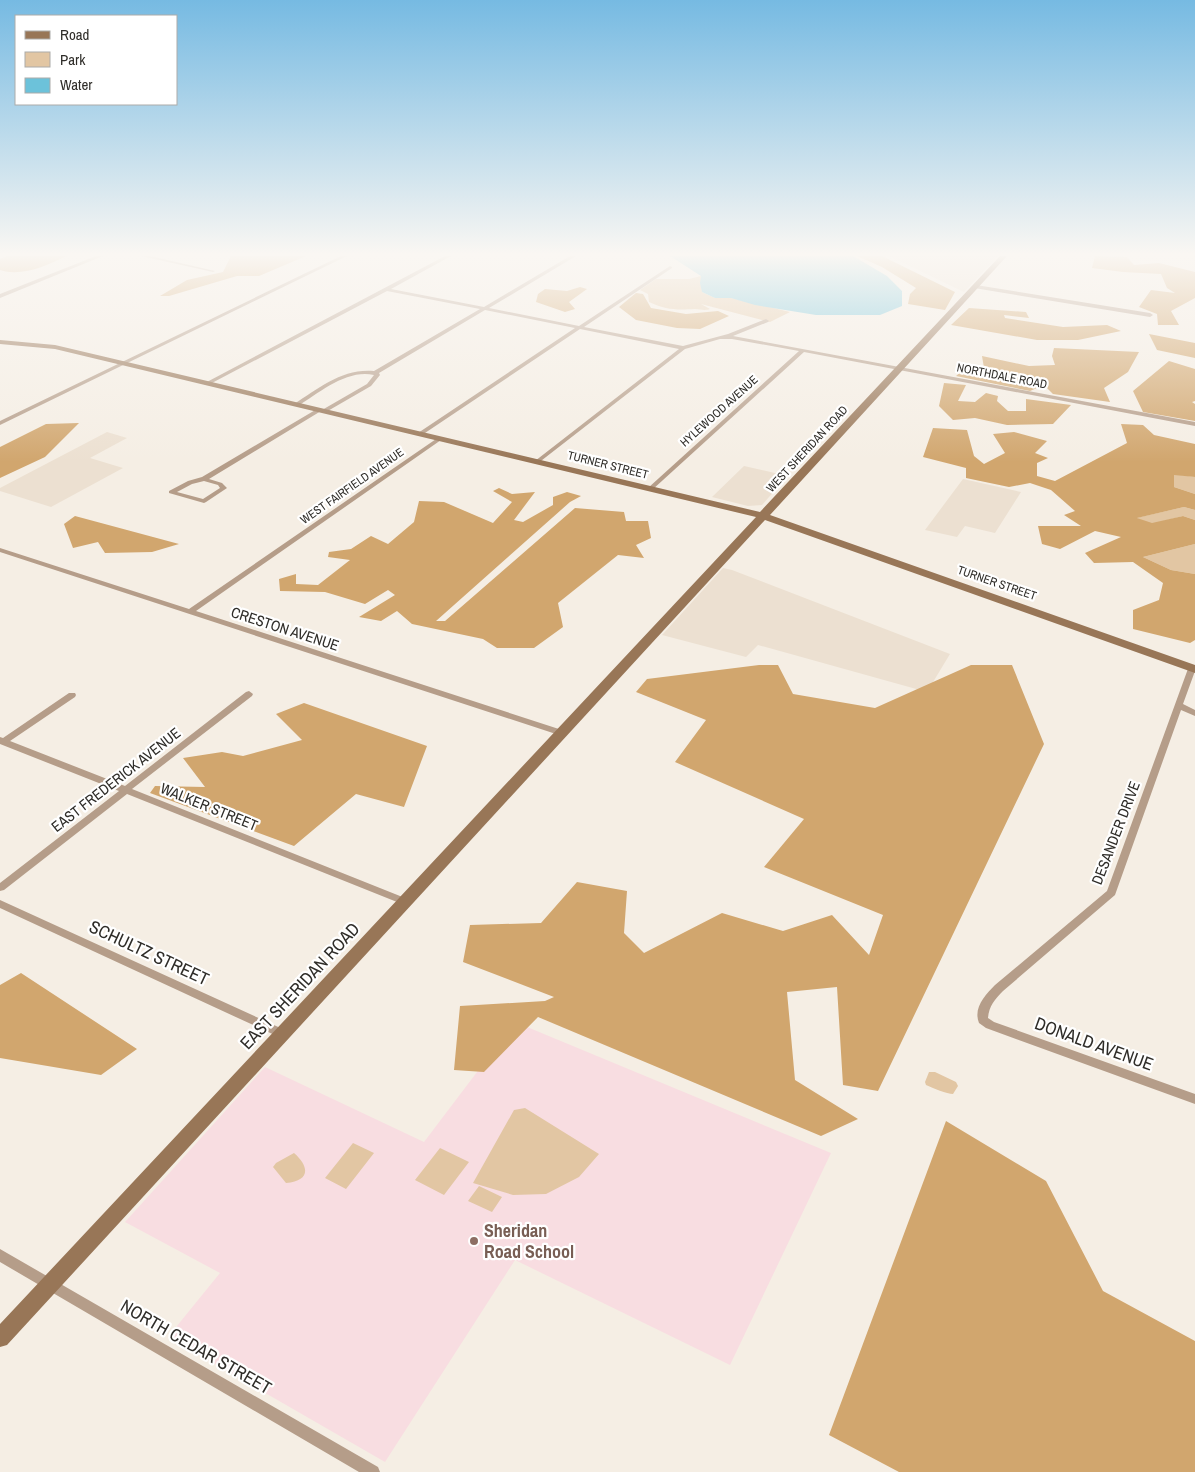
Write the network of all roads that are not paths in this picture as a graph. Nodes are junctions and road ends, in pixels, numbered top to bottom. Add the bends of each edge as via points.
1 (202, 325) edge
2 (320, 325) edge
3 (457, 325) edge
4 (563, 325) edge
5 (585, 325) edge
6 (758, 325) edge
7 (941, 325) edge
8 (580, 328) junction
9 (716, 338) junction
10 (1, 343) edge
11 (683, 348) junction
12 (803, 350) junction
13 (123, 363) junction
14 (900, 368) junction
15 (375, 373) junction
16 (208, 383) junction
17 (296, 404) junction
18 (322, 411) junction
19 (0, 423) edge
20 (1195, 424) edge
21 (420, 434) junction
22 (439, 439) junction
23 (537, 462) junction
24 (204, 479) junction
25 (650, 489) junction
26 (763, 516) junction
27 (0, 550) edge
28 (190, 612) junction
29 (629, 661) joint
30 (1193, 668) edge
31 (249, 694) dead end
32 (72, 695) dead end
33 (1178, 705) junction
34 (1195, 713) edge
35 (562, 734) junction
36 (2, 741) edge
37 (125, 790) junction
38 (0, 888) edge
39 (406, 902) junction
40 (0, 904) edge
41 (983, 1020) joint
42 (282, 1034) junction
43 (1195, 1098) edge
44 (0, 1255) edge
45 (50, 1284) junction
46 (0, 1338) edge
47 (373, 1472) edge

1 - 13 street
2 - 16 street
3 - 15 street
4 - 8 street
5 - 8 street
6 - 9 street
7 - 14 street, WEST SHERIDAN ROAD
8 - 11 street
8 - 21 street
9 - 11 street
9 - 12 street, NORTHDALE ROAD via 741,338
10 - 13 street, TURNER STREET via 48,345
11 - 23 street
12 - 14 street, NORTHDALE ROAD
12 - 25 street, HYLEWOOD AVENUE
13 - 16 street, TURNER STREET
13 - 19 street
14 - 20 street, NORTHDALE ROAD
14 - 26 street, WEST SHERIDAN ROAD
15 - 17 street via 348,375
15 - 18 street via 375,379 368,385
16 - 17 street, TURNER STREET
17 - 18 street, TURNER STREET
18 - 21 street, TURNER STREET
18 - 24 street
21 - 22 street, TURNER STREET
22 - 23 street, TURNER STREET
22 - 28 street, WEST FAIRFIELD AVENUE
23 - 25 street, TURNER STREET
24 - 24 street via 190,482 171,492 204,502 224,488
25 - 26 street, TURNER STREET
26 - 29 street, WEST SHERIDAN ROAD
26 - 30 street, TURNER STREET
27 - 28 street, CRESTON AVENUE
28 - 35 street, CRESTON AVENUE
29 - 35 street, EAST SHERIDAN ROAD
30 - 33 street, DESANDER DRIVE
31 - 37 street, EAST FREDERICK AVENUE
32 - 36 street
33 - 34 street
33 - 41 street, DESANDER DRIVE via 1112,893 999,988 982,1012
35 - 39 street, EAST SHERIDAN ROAD
36 - 37 street, WALKER STREET
37 - 38 street, EAST FREDERICK AVENUE
37 - 39 street, WALKER STREET
39 - 42 street, EAST SHERIDAN ROAD
40 - 42 street, SCHULTZ STREET
41 - 43 street, DONALD AVENUE
42 - 45 street, EAST SHERIDAN ROAD
44 - 45 street, NORTH CEDAR STREET
45 - 46 street, EAST SHERIDAN ROAD
45 - 47 street, NORTH CEDAR STREET

